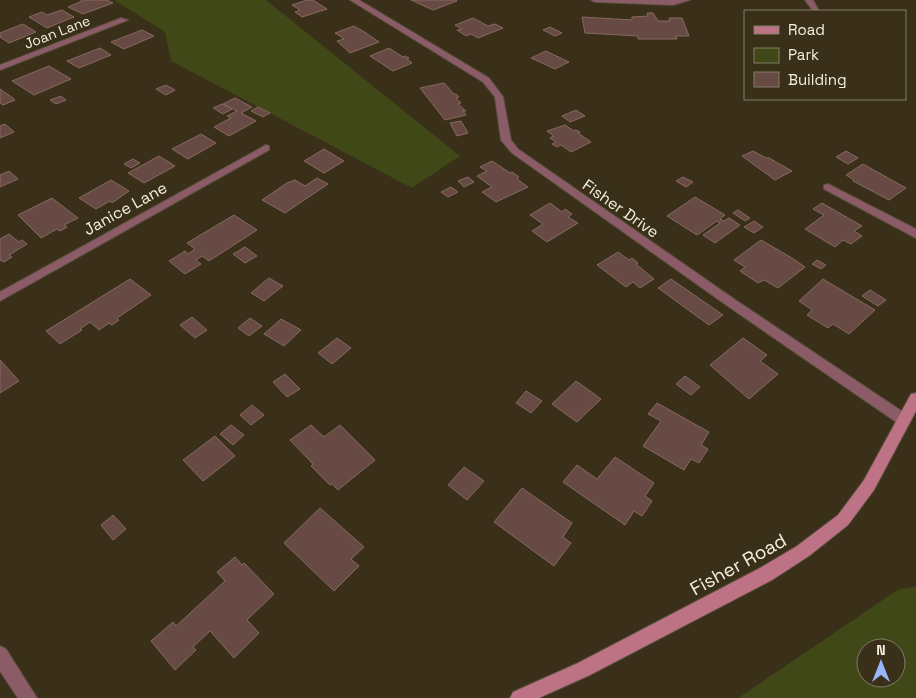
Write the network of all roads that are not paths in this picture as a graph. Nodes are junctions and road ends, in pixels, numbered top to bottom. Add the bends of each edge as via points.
1 (354, 0) edge
2 (595, 0) edge
3 (686, 0) edge
4 (124, 20) dead end
5 (0, 68) edge
6 (266, 148) dead end
7 (828, 187) dead end
8 (916, 234) edge
9 (0, 297) edge
10 (916, 398) edge
11 (904, 420) junction
12 (0, 654) edge
13 (28, 698) edge
14 (519, 698) edge

1 - 11 street, Fisher Drive via 486,80 499,97 506,140 515,151
2 - 3 street via 673,3
4 - 5 street, Joan Lane
6 - 9 street, Janice Lane
7 - 8 street
10 - 11 street, Fisher Road
11 - 14 street, Fisher Road via 864,492 843,520 804,551 584,669
12 - 13 street

